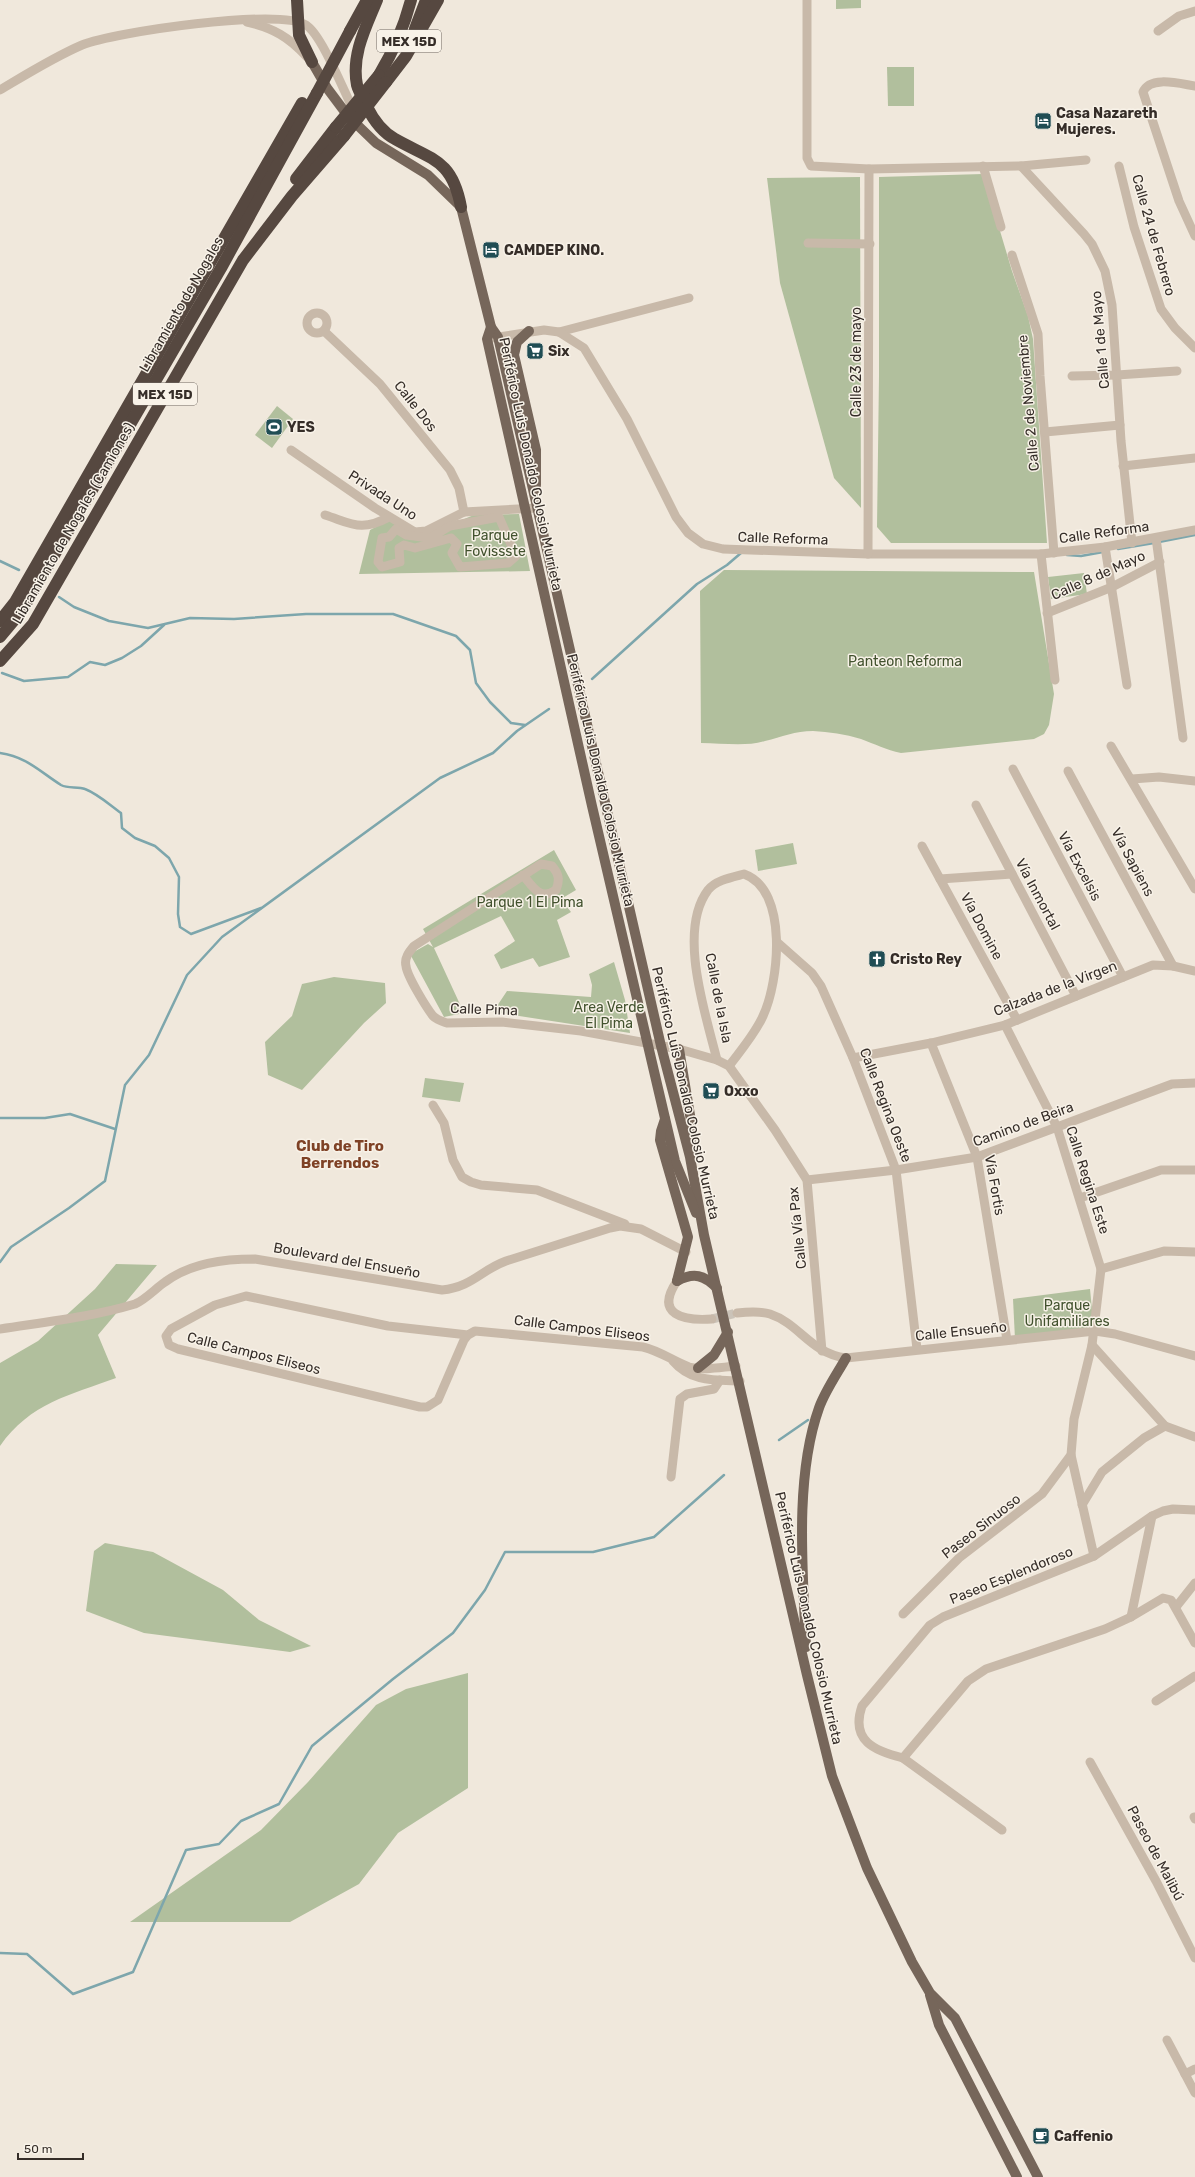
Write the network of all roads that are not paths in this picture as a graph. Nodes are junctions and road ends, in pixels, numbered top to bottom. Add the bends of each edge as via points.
1 (297, 0) edge
2 (360, 0) edge
3 (367, 0) edge
4 (377, 0) edge
5 (403, 0) edge
6 (412, 0) edge
7 (426, 0) edge
8 (432, 0) edge
9 (438, 0) edge
10 (806, 0) edge
11 (1195, 10) edge
12 (240, 20) junction
13 (298, 21) junction
14 (347, 30) junction
15 (414, 31) junction
16 (1158, 31) dead end
17 (312, 62) junction
18 (382, 78) junction
19 (1195, 86) edge
20 (0, 90) edge
21 (313, 91) junction
22 (340, 131) junction
23 (366, 134) junction
24 (1086, 160) dead end
25 (984, 166) junction
26 (1021, 166) junction
27 (1119, 166) dead end
28 (869, 169) junction
29 (461, 207) junction
30 (1001, 227) dead end
31 (1195, 236) edge
32 (808, 244) dead end
33 (870, 244) junction
34 (1012, 255) dead end
35 (689, 298) dead end
36 (491, 327) junction
37 (324, 331) dead end
38 (529, 331) junction
39 (559, 332) junction
40 (498, 337) junction
41 (487, 339) junction
42 (1195, 348) edge
43 (1177, 371) dead end
44 (1117, 375) junction
45 (1072, 376) dead end
46 (1120, 424) junction
47 (1045, 432) junction
48 (291, 450) dead end
49 (1195, 458) edge
50 (1124, 466) junction
51 (536, 497) junction
52 (537, 508) junction
53 (526, 509) junction
54 (464, 512) junction
55 (325, 515) dead end
56 (386, 519) junction
57 (1195, 530) edge
58 (382, 538) junction
59 (1156, 538) junction
60 (1132, 543) junction
61 (1105, 547) junction
62 (1054, 553) junction
63 (868, 554) junction
64 (1041, 554) junction
65 (1160, 562) junction
66 (1112, 588) junction
67 (1047, 613) junction
68 (0, 621) edge
69 (0, 638) edge
70 (0, 652) edge
71 (0, 661) edge
72 (1055, 680) dead end
73 (1127, 685) dead end
74 (1183, 738) dead end
75 (1111, 746) dead end
76 (1012, 769) dead end
77 (1068, 771) dead end
78 (1132, 779) junction
79 (1195, 781) edge
80 (976, 805) dead end
81 (922, 846) dead end
82 (1012, 874) junction
83 (523, 875) dead end
84 (940, 879) junction
85 (1195, 889) edge
86 (777, 942) junction
87 (1173, 966) junction
88 (1195, 971) edge
89 (1123, 977) junction
90 (1076, 996) junction
91 (1017, 1020) junction
92 (1005, 1025) junction
93 (647, 1043) junction
94 (932, 1043) junction
95 (661, 1046) junction
96 (679, 1049) junction
97 (853, 1058) junction
98 (717, 1060) junction
99 (729, 1066) junction
100 (1195, 1082) edge
101 (432, 1105) dead end
102 (665, 1118) junction
103 (1057, 1127) junction
104 (690, 1157) junction
105 (977, 1157) junction
106 (676, 1161) junction
107 (896, 1170) junction
108 (1195, 1170) edge
109 (807, 1180) junction
110 (1080, 1198) junction
111 (630, 1226) junction
112 (704, 1235) junction
113 (686, 1252) junction
114 (1195, 1252) edge
115 (1101, 1270) junction
116 (677, 1281) junction
117 (717, 1288) junction
118 (737, 1313) tunnel mouth
119 (712, 1319) tunnel mouth
120 (0, 1329) edge
121 (1094, 1331) junction
122 (728, 1332) junction
123 (468, 1335) junction
124 (1007, 1340) junction
125 (1092, 1346) junction
126 (917, 1349) junction
127 (822, 1351) junction
128 (1195, 1356) edge
129 (846, 1358) junction
130 (736, 1366) junction
131 (690, 1369) junction
132 (720, 1380) junction
133 (740, 1381) junction
134 (1165, 1426) junction
135 (1195, 1437) edge
136 (1071, 1454) junction
137 (671, 1477) dead end
138 (1082, 1505) junction
139 (1195, 1510) edge
140 (1152, 1516) junction
141 (1094, 1556) junction
142 (1195, 1583) edge
143 (1176, 1607) junction
144 (903, 1614) dead end
145 (1131, 1617) junction
146 (1195, 1643) edge
147 (807, 1675) junction
148 (1195, 1676) edge
149 (1156, 1701) dead end
150 (903, 1758) junction
151 (1090, 1762) dead end
152 (1002, 1830) dead end
153 (1195, 1958) edge
154 (930, 1993) junction
155 (1167, 2040) dead end
156 (1195, 2069) edge
157 (1185, 2074) junction
158 (1194, 2088) edge
159 (1017, 2177) edge
160 (1038, 2177) edge

1 - 13 highway
2 - 14 highway, Libramiento de Nogales / MEX 15D
3 - 14 highway, Libramiento de Nogales / MEX 15D
4 - 29 highway via 359,44 355,71 358,86 370,113 383,130 430,157 451,175 457,187
5 - 18 highway, MEX 15D
6 - 18 highway, MEX 15D
7 - 15 highway, Libramiento de Nogales (Camiones) / MEX 15D
8 - 15 highway, Libramiento de Nogales (Camiones) / MEX 15D
9 - 18 highway, Libramiento de Nogales (Camiones) / MEX 15D via 406,56
10 - 28 street via 808,163 816,168
11 - 16 street via 1179,16
12 - 13 street via 271,18
12 - 17 street via 266,26 282,34
12 - 20 street via 192,24 83,44
13 - 17 highway via 301,42
13 - 23 street via 310,27 317,37
14 - 21 highway, Libramiento de Nogales / MEX 15D
15 - 18 highway, Libramiento de Nogales (Camiones) / MEX 15D
17 - 23 main road via 337,102
18 - 22 highway, Libramiento de Nogales (Camiones) / MEX 15D, bridge
19 - 31 street via 1155,83 1145,88 1143,94 1179,201
21 - 68 highway, Libramiento de Nogales / MEX 15D via 15,602
21 - 69 highway, Libramiento de Nogales / MEX 15D via 221,268 22,612
22 - 70 highway, MEX 15D via 241,252 28,620
22 - 71 highway, Libramiento de Nogales (Camiones) / MEX 15D via 246,256 33,624
23 - 29 main road via 388,151 428,175
24 - 26 street
25 - 26 street
25 - 28 street
25 - 30 street
26 - 44 street, Calle 1 de Mayo via 1084,234 1101,260 1109,284 1112,305
27 - 42 street, Calle 24 de Febrero via 1134,227 1161,309
28 - 33 street, Calle 23 de mayo
29 - 36 main road, Periférico Luis Donaldo Colosio Murrieta
32 - 33 street
33 - 63 street, Calle 23 de mayo
34 - 47 street, Calle 2 de Noviembre via 1038,334
35 - 39 street
36 - 40 main road, Periférico Luis Donaldo Colosio Murrieta
36 - 41 main road, Periférico Luis Donaldo Colosio Murrieta
37 - 54 street, Calle Dos via 380,384 450,470 459,488
38 - 39 street, Calle Reforma
38 - 40 street, Calle Reforma
38 - 51 main road via 517,342 514,354 537,456
39 - 63 street, Calle Reforma via 584,348 592,360 627,420 676,517 693,537 703,544 723,550
40 - 41 street, Calle Reforma
40 - 51 main road, Periférico Luis Donaldo Colosio Murrieta
41 - 53 main road, Periférico Luis Donaldo Colosio Murrieta
43 - 44 street
44 - 45 street
44 - 46 street, Calle 1 de Mayo
46 - 47 street
46 - 50 street, Calle 1 de Mayo
47 - 62 street, Calle 2 de Noviembre
48 - 56 street, Privada Uno
49 - 50 street
50 - 60 street, Calle 1 de Mayo
51 - 52 main road, Periférico Luis Donaldo Colosio Murrieta
52 - 53 street, Privada Uno
52 - 95 main road, Periférico Luis Donaldo Colosio Murrieta
53 - 54 street, Privada Uno
53 - 93 main road, Periférico Luis Donaldo Colosio Murrieta
54 - 56 street, Privada Uno via 421,532
55 - 56 street via 358,526 370,526
56 - 58 street
57 - 59 street, Calle Reforma
58 - 58 street via 389,537 396,529 406,535 430,538 450,526 498,517 516,556 508,563 460,567 452,553 457,544 451,538 415,548 404,545 399,548 400,562 382,567 378,562
59 - 60 street, Calle Reforma
59 - 65 street
60 - 61 street, Calle Reforma
61 - 62 street, Calle Reforma
61 - 66 street
62 - 64 street, Calle Reforma
63 - 64 street, Calle Reforma
64 - 67 street
65 - 66 street, Calle 8 de Mayo
65 - 74 street
66 - 67 street, Calle 8 de Mayo
66 - 73 street
67 - 72 street
75 - 78 street
76 - 89 street, Vía Excelsis
77 - 87 street, Vía Sapiens
78 - 79 street via 1159,777
78 - 85 street
80 - 82 street, Vía Inmortal
81 - 84 street, Vía Domine
82 - 84 street
82 - 90 street, Vía Inmortal
83 - 93 street, Calle Pima via 408,952 408,974 433,1015 439,1021 447,1023 502,1022 540,1025
84 - 91 street, Vía Domine
86 - 97 street, Calle Regina Oeste via 817,979
86 - 98 street, Calle de la Isla via 775,917 768,898 751,876 744,874 724,880 709,889 696,916 695,953
86 - 99 street, Calle de la Isla via 770,997 763,1016
87 - 88 street, Calzada de la Virgen
87 - 89 street, Calzada de la Virgen via 1153,965
89 - 90 street, Calzada de la Virgen
90 - 91 street, Calzada de la Virgen
91 - 92 street, Calzada de la Virgen
92 - 94 street, Calzada de la Virgen
92 - 103 street, Calle Regina Este
93 - 95 street, Calle Vía Pax
93 - 102 main road, Periférico Luis Donaldo Colosio Murrieta
94 - 97 street, Calzada de la Virgen
94 - 105 street, Vía Fortis
95 - 96 street, Calle Vía Pax
95 - 104 main road, Periférico Luis Donaldo Colosio Murrieta
96 - 98 street, Calle Vía Pax
96 - 104 main road via 691,1121
97 - 107 street, Calle Regina Oeste
98 - 99 street, Calle Vía Pax
99 - 109 street, Calle Vía Pax
100 - 103 street, Camino de Beira via 1172,1084
101 - 111 street via 444,1123 453,1160 462,1177 481,1185 537,1190
102 - 106 main road, Periférico Luis Donaldo Colosio Murrieta
102 - 113 main road via 660,1140 687,1230
103 - 105 street, Camino de Beira
103 - 110 street, Calle Regina Este
104 - 106 main road
104 - 112 main road, Periférico Luis Donaldo Colosio Murrieta
105 - 107 street, Camino de Beira
105 - 124 street, Vía Fortis
106 - 112 main road, Periférico Luis Donaldo Colosio Murrieta
107 - 109 street, Camino de Beira
107 - 126 street, Calle Regina Oeste
108 - 110 street via 1161,1170
109 - 127 street, Calle Vía Pax
110 - 115 street, Calle Regina Este
111 - 113 street, Boulevard del Ensueño
111 - 120 street, Boulevard del Ensueño via 610,1228 496,1264 464,1286 453,1289 442,1290 255,1258 226,1259 199,1265 178,1274 137,1303
112 - 117 main road, Periférico Luis Donaldo Colosio Murrieta
113 - 116 main road
114 - 115 street via 1164,1251
115 - 121 street, Calle Regina Este
116 - 117 main road via 690,1275 701,1276
116 - 119 street via 668,1302 674,1313 678,1317 692,1320
117 - 122 main road, Periférico Luis Donaldo Colosio Murrieta
118 - 127 street via 770,1314
121 - 124 street, Calle Ensueño
121 - 125 street
121 - 128 street, Calle Ensueño via 1115,1334
122 - 130 main road, Periférico Luis Donaldo Colosio Murrieta
122 - 131 main road via 714,1355
123 - 123 street, Calle Campos Eliseos via 388,1326 246,1296 215,1305 171,1329 166,1336 169,1345 178,1350 427,1407 438,1400
123 - 131 street, Calle Campos Eliseos via 475,1331 484,1331 643,1347 668,1356
124 - 126 street, Calle Ensueño
125 - 134 street
125 - 136 street via 1074,1419
126 - 129 street, Calle Ensueño
127 - 129 street
129 - 147 main road via 819,1408 804,1488 802,1547
130 - 131 street
130 - 133 main road, Periférico Luis Donaldo Colosio Murrieta
131 - 132 street, Calle Campos Eliseos via 698,1378
132 - 133 street, Calle Campos Eliseos
132 - 137 street via 714,1389 687,1394 680,1399
133 - 147 main road, Periférico Luis Donaldo Colosio Murrieta
134 - 135 street
134 - 138 street via 1144,1438 1102,1472
136 - 138 street
136 - 144 street, Paseo Sinuoso via 1042,1494 959,1558
138 - 141 street
139 - 140 street, Paseo Esplendoroso via 1173,1509
140 - 141 street, Paseo Esplendoroso
140 - 145 street
141 - 150 street, Paseo Esplendoroso via 943,1617 930,1625 862,1706 859,1715 859,1724 865,1740 880,1751
142 - 143 street
143 - 145 street via 1169,1598 1163,1598
143 - 146 street
145 - 150 street via 1105,1629 977,1674 968,1681
147 - 154 main road, Periférico Luis Donaldo Colosio Murrieta via 832,1776 867,1868 912,1962
148 - 149 street
150 - 152 street
151 - 153 street, Paseo de Malibú
154 - 159 main road, Periférico Luis Donaldo Colosio Murrieta via 940,2025
154 - 160 main road, Periférico Luis Donaldo Colosio Murrieta via 954,2018
155 - 157 street
156 - 157 street
157 - 158 street

